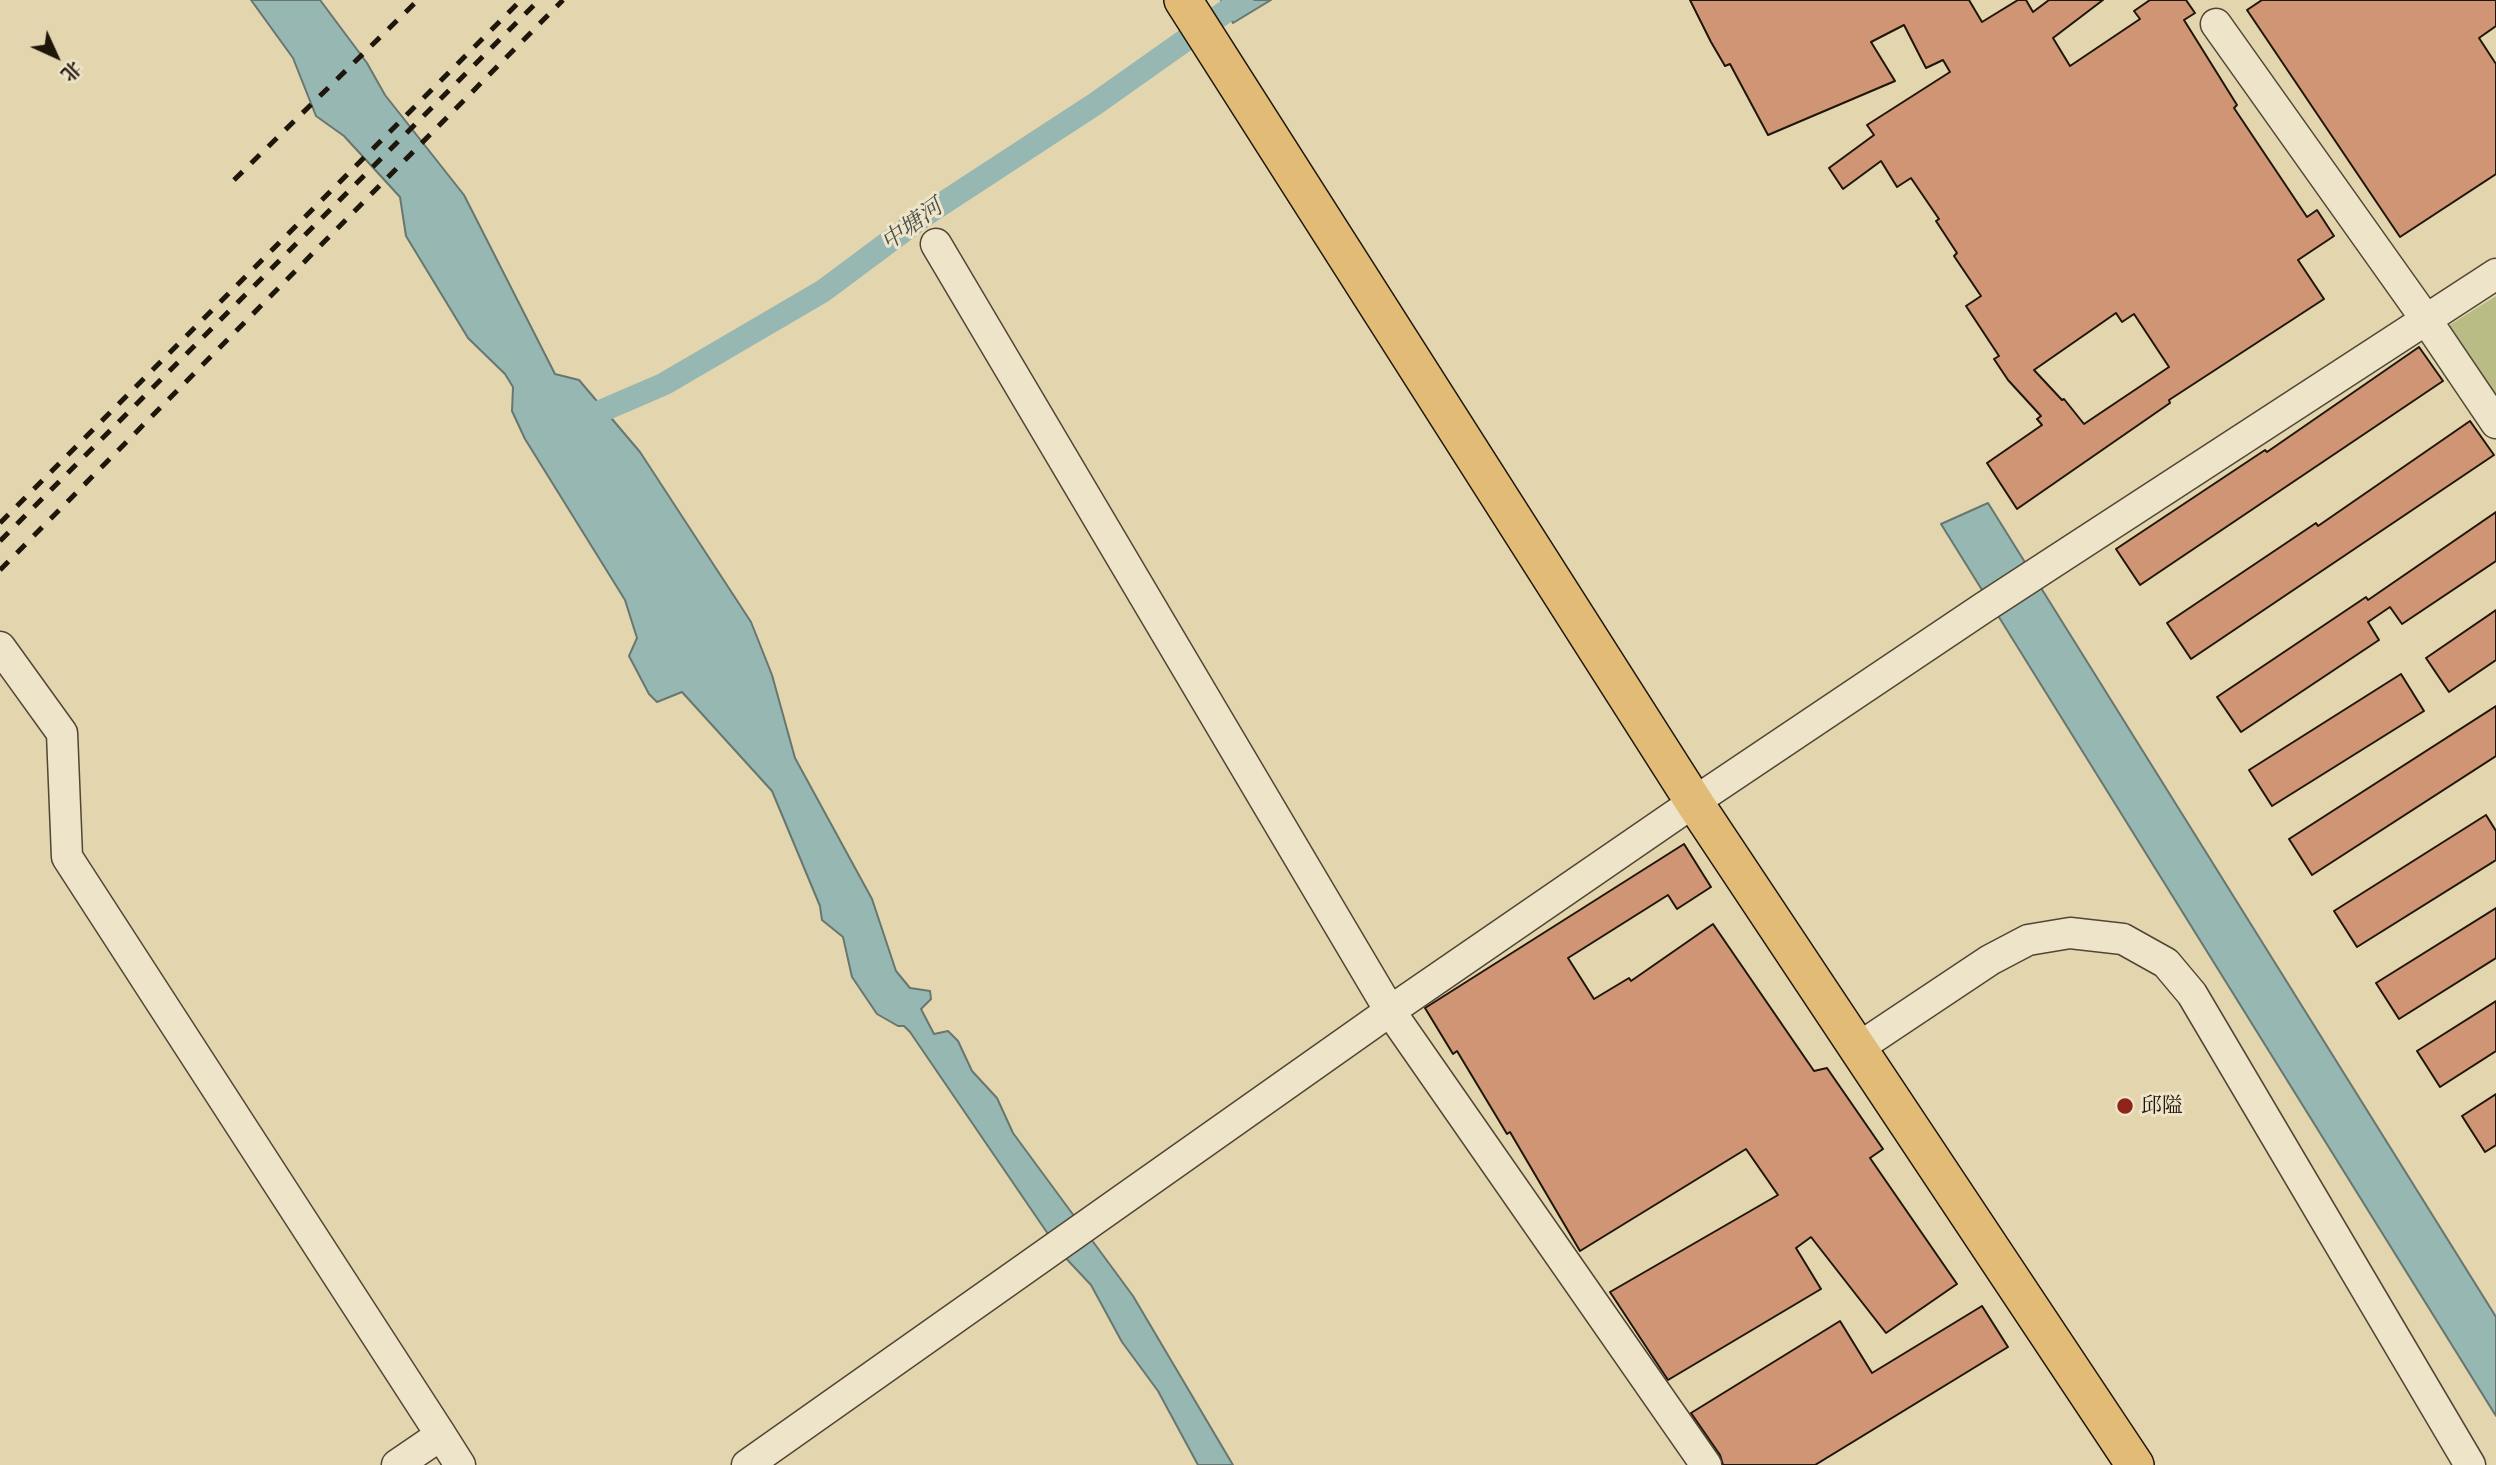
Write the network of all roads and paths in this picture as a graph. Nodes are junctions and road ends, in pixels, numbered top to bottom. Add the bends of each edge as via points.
1 (1184, 2) edge
2 (2216, 24) dead end
3 (936, 244) dead end
4 (2496, 274) edge
5 (2425, 318) junction
6 (2496, 424) edge
7 (0, 646) edge
8 (1694, 802) junction
9 (1390, 1011) junction
10 (1858, 1048) junction
11 (441, 1435) junction
12 (397, 1465) edge
13 (460, 1465) edge
14 (747, 1465) edge
15 (1706, 1465) edge
16 (2136, 1465) edge
17 (2470, 1465) edge

1 - 8 main road
2 - 5 street
3 - 9 street
4 - 5 street
5 - 6 street
5 - 8 street
7 - 11 street via 62,733 67,857
8 - 9 street
8 - 10 main road
9 - 14 street
9 - 15 street
10 - 16 main road
10 - 17 street via 2028,940 2070,933 2123,939 2166,963 2192,994
11 - 12 street
11 - 13 street

